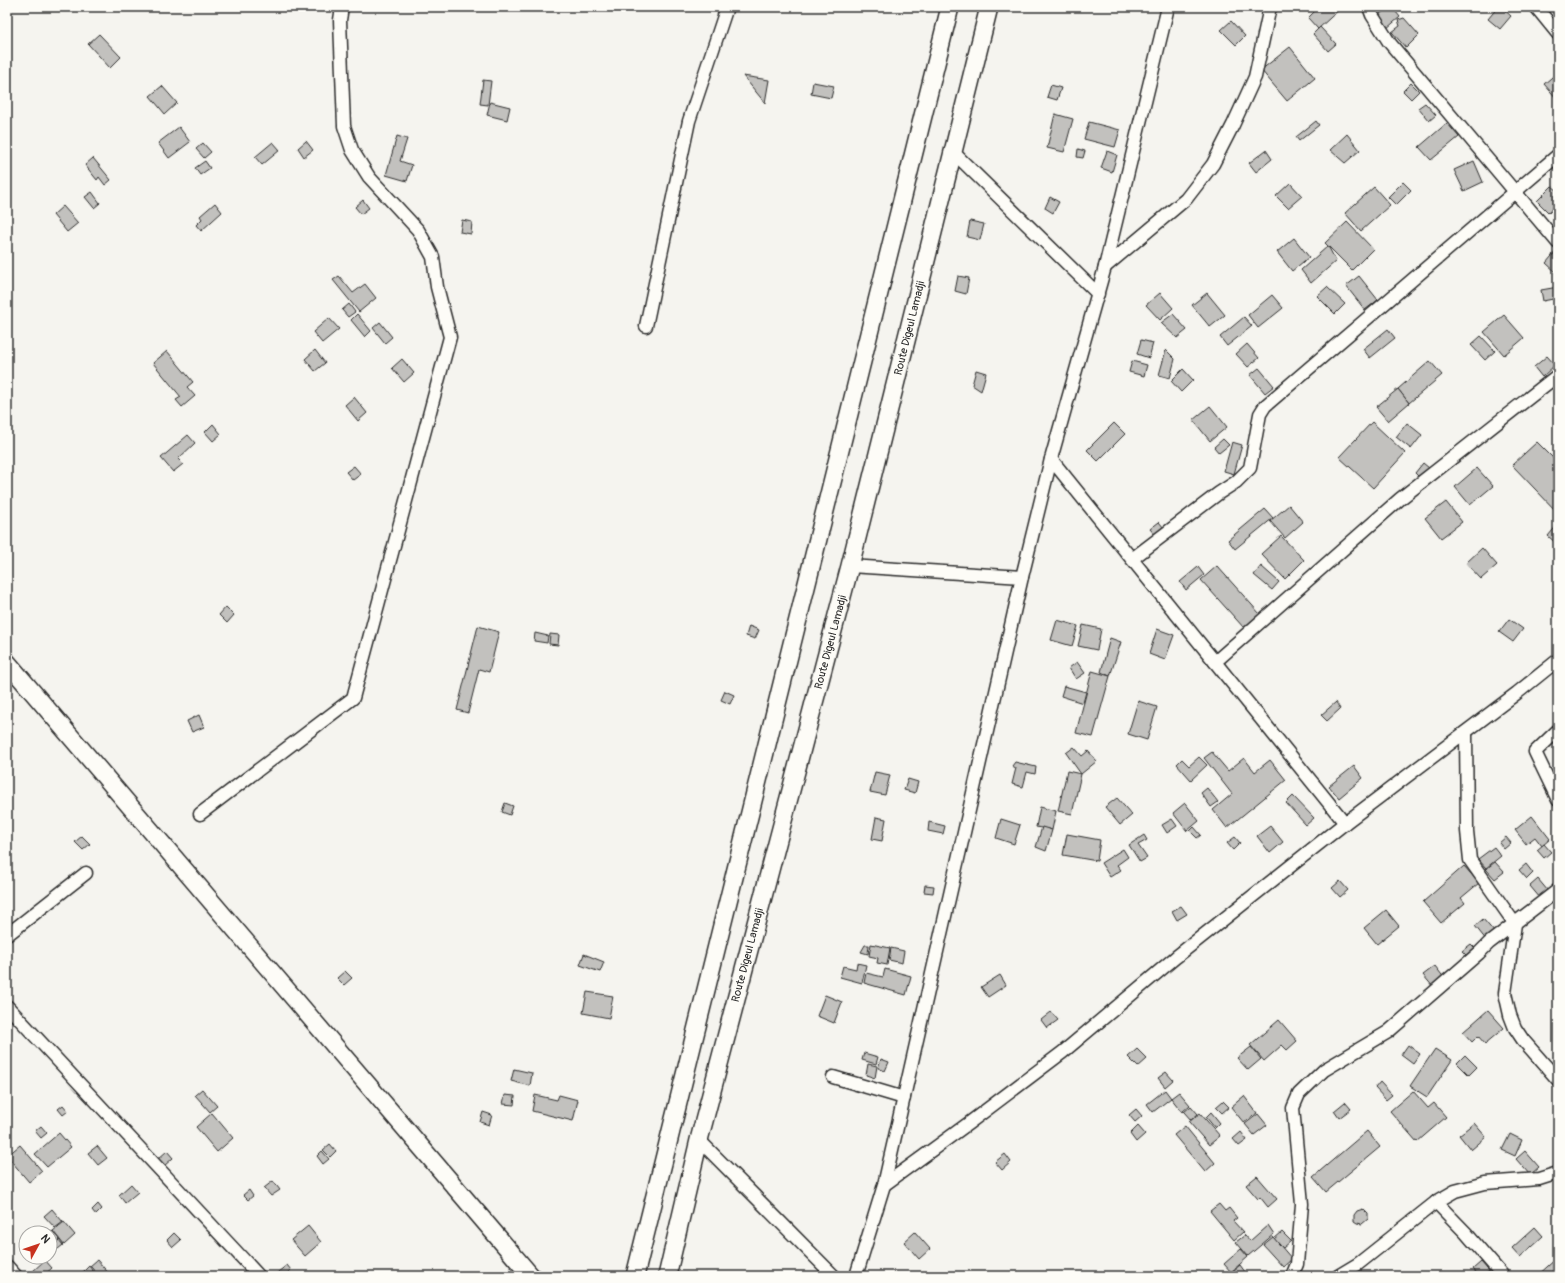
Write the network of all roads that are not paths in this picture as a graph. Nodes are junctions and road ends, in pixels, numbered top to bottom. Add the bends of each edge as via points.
1 (342, 7) edge
2 (727, 7) edge
3 (950, 7) edge
4 (988, 7) edge
5 (1168, 7) edge
6 (1270, 7) edge
7 (1369, 7) edge
8 (1536, 7) edge
9 (1558, 34) edge
10 (952, 150) junction
11 (1558, 155) edge
12 (1515, 192) junction
13 (1558, 243) edge
14 (1105, 267) junction
15 (1098, 294) junction
16 (646, 326) dead end
17 (1558, 375) edge
18 (1051, 459) junction
19 (1132, 559) junction
20 (850, 566) junction
21 (1022, 577) junction
22 (1558, 660) edge
23 (7, 662) edge
24 (1215, 662) junction
25 (1558, 730) edge
26 (1466, 732) junction
27 (1558, 800) edge
28 (200, 814) dead end
29 (1345, 823) junction
30 (86, 873) dead end
31 (1558, 890) edge
32 (1515, 924) junction
33 (7, 934) edge
34 (7, 1006) edge
35 (833, 1078) dead end
36 (1558, 1080) edge
37 (904, 1098) junction
38 (699, 1140) junction
39 (1558, 1173) edge
40 (884, 1184) junction
41 (1436, 1202) junction
42 (7, 1266) edge
43 (16, 1276) edge
44 (259, 1276) edge
45 (531, 1276) edge
46 (635, 1276) edge
47 (667, 1276) edge
48 (834, 1276) edge
49 (856, 1276) edge
50 (1292, 1276) edge
51 (1338, 1276) edge
52 (1503, 1276) edge

1 - 28 street via 340,20 344,126 352,150 369,177 418,230 433,258 437,287 450,337 353,698
2 - 16 street via 689,122
3 - 46 main road
4 - 10 main road, Route Digeul Lamadji
5 - 14 street
6 - 14 street via 1255,77 1213,164 1186,199
7 - 12 street via 1388,42
8 - 9 street
10 - 15 street
10 - 20 main road, Route Digeul Lamadji
11 - 12 street
12 - 13 street
12 - 19 street via 1266,406 1260,414 1250,468 1236,482
14 - 15 street
15 - 18 street
17 - 24 street via 1400,499
18 - 19 street
18 - 21 street
19 - 24 street
20 - 21 street
20 - 38 main road, Route Digeul Lamadji
21 - 37 street
22 - 26 street
23 - 45 main road
24 - 29 street
25 - 27 street via 1535,752
26 - 29 street
26 - 32 street via 1467,831 1470,860
29 - 40 street via 1176,957 1063,1052
30 - 33 street
31 - 32 street
32 - 36 street via 1505,993 1510,1015 1523,1040
32 - 50 street via 1489,943 1388,1032 1324,1070 1298,1094 1293,1108 1302,1204 1297,1264
34 - 44 street
35 - 37 street
37 - 40 street
38 - 47 main road, Route Digeul Lamadji
38 - 48 street
39 - 41 street via 1539,1179 1485,1183 1455,1191
40 - 49 street
41 - 51 street via 1358,1264
41 - 52 street
42 - 43 street

